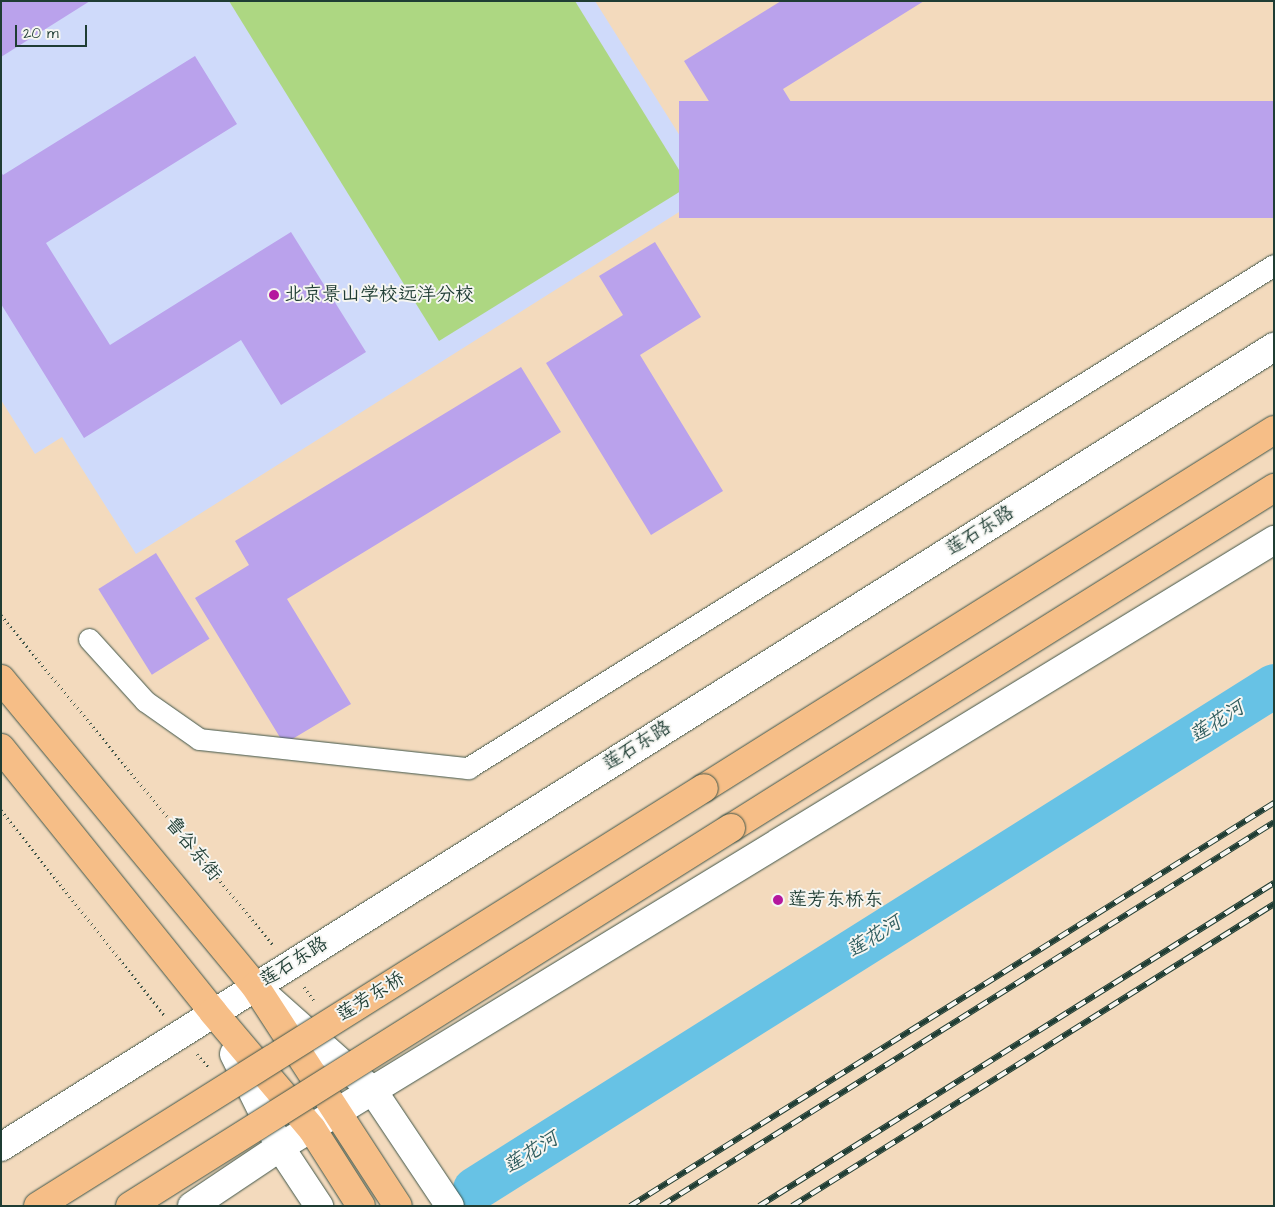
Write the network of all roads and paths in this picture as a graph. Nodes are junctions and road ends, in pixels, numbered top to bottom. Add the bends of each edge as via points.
1 (1274, 265) edge
2 (1274, 347) edge
3 (1274, 430) edge
4 (1274, 488) edge
5 (1274, 540) edge
6 (1, 615) edge
7 (89, 639) dead end
8 (1, 679) edge
9 (1, 748) edge
10 (1, 810) edge
11 (290, 964) junction
12 (255, 986) junction
13 (316, 1004) dead end
14 (214, 1012) junction
15 (179, 1034) junction
16 (211, 1070) dead end
17 (372, 1091) junction
18 (336, 1114) junction
19 (312, 1129) junction
20 (1, 1147) edge
21 (280, 1148) junction
22 (38, 1206) edge
23 (130, 1206) edge
24 (192, 1206) edge
25 (319, 1206) edge
26 (361, 1206) edge
27 (398, 1206) edge
28 (450, 1206) edge

1 - 7 street via 468,768 199,739 144,701
2 - 11 street, 莲石东路
3 - 22 main road, 莲芳东桥, bridge
4 - 23 main road, bridge
5 - 17 street
6 - 11 path, 鲁谷东街
8 - 12 main road, 鲁谷东街
9 - 14 main road
10 - 15 path
11 - 12 street, 莲石东路
11 - 13 path, 鲁谷东街
12 - 14 street, 莲石东路
12 - 17 street, 鲁谷东街
12 - 18 main road, 鲁谷东街
14 - 15 street, 莲石东路
14 - 19 main road
14 - 21 street
15 - 16 path
15 - 20 street, 莲石东路
17 - 18 street
17 - 28 street, 鲁谷东街
18 - 19 street
18 - 27 main road, 鲁谷东街
19 - 21 street
19 - 26 main road
21 - 24 street
21 - 25 street

